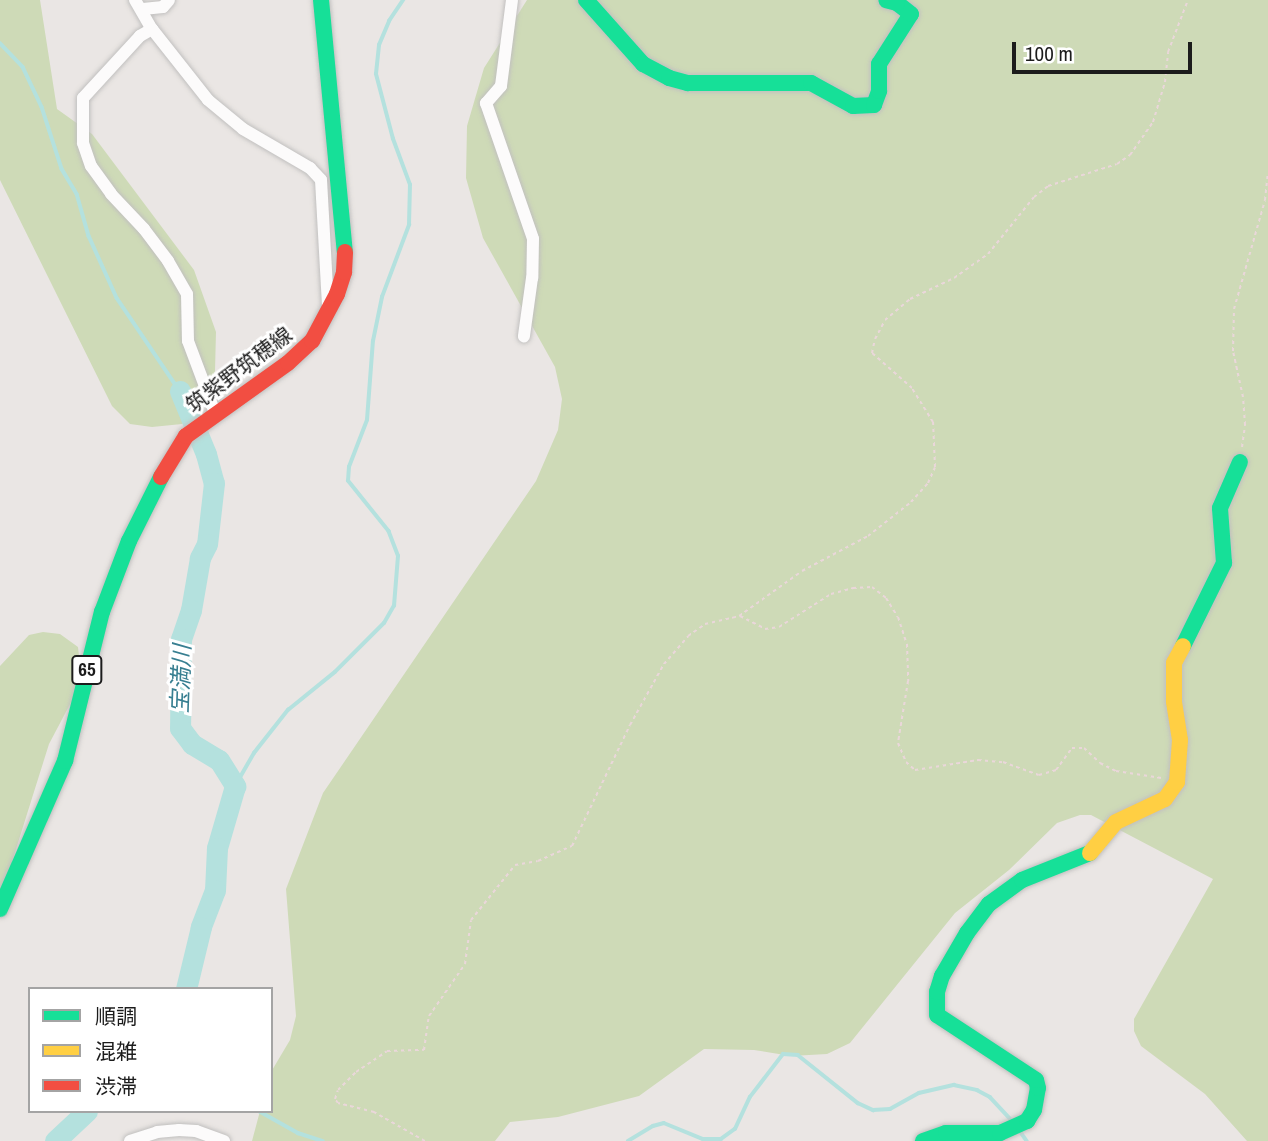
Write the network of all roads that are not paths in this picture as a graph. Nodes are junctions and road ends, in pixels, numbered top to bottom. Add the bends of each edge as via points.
1 (169, 0) edge
2 (320, 0) edge
3 (512, 0) edge
4 (586, 0) edge
5 (886, 0) edge
6 (139, 5) edge
7 (152, 29) junction
8 (328, 310) junction
9 (524, 336) dead end
10 (213, 414) junction
11 (1240, 462) road end
12 (0, 909) edge
13 (130, 1141) edge
14 (224, 1141) edge
15 (923, 1141) edge

1 - 6 street via 163,6
2 - 8 street, 筑紫野筑穂線 / 65 via 346,243 344,272
3 - 9 street via 501,86 486,103 533,239
4 - 5 street via 643,64 669,78 688,83 811,83 853,106 866,106 874,105 879,92 879,64 911,14
6 - 7 street
7 - 8 street via 208,100 321,180
7 - 10 street via 140,36 83,98 83,143 91,166 168,261 187,294 188,341
8 - 10 street, 筑紫野筑穂線 / 65 via 312,341 288,363
10 - 12 street, 筑紫野筑穂線 / 65 via 186,436 170,458 120,565 102,612 65,761
11 - 15 street via 1220,508 1224,563 1174,663 1180,740 1177,782 1166,799 1116,822 1093,852 1007,889 967,933 942,976 937,1014 1036,1080 1034,1110 1027,1121 1000,1133 946,1133
13 - 14 street via 179,1130

